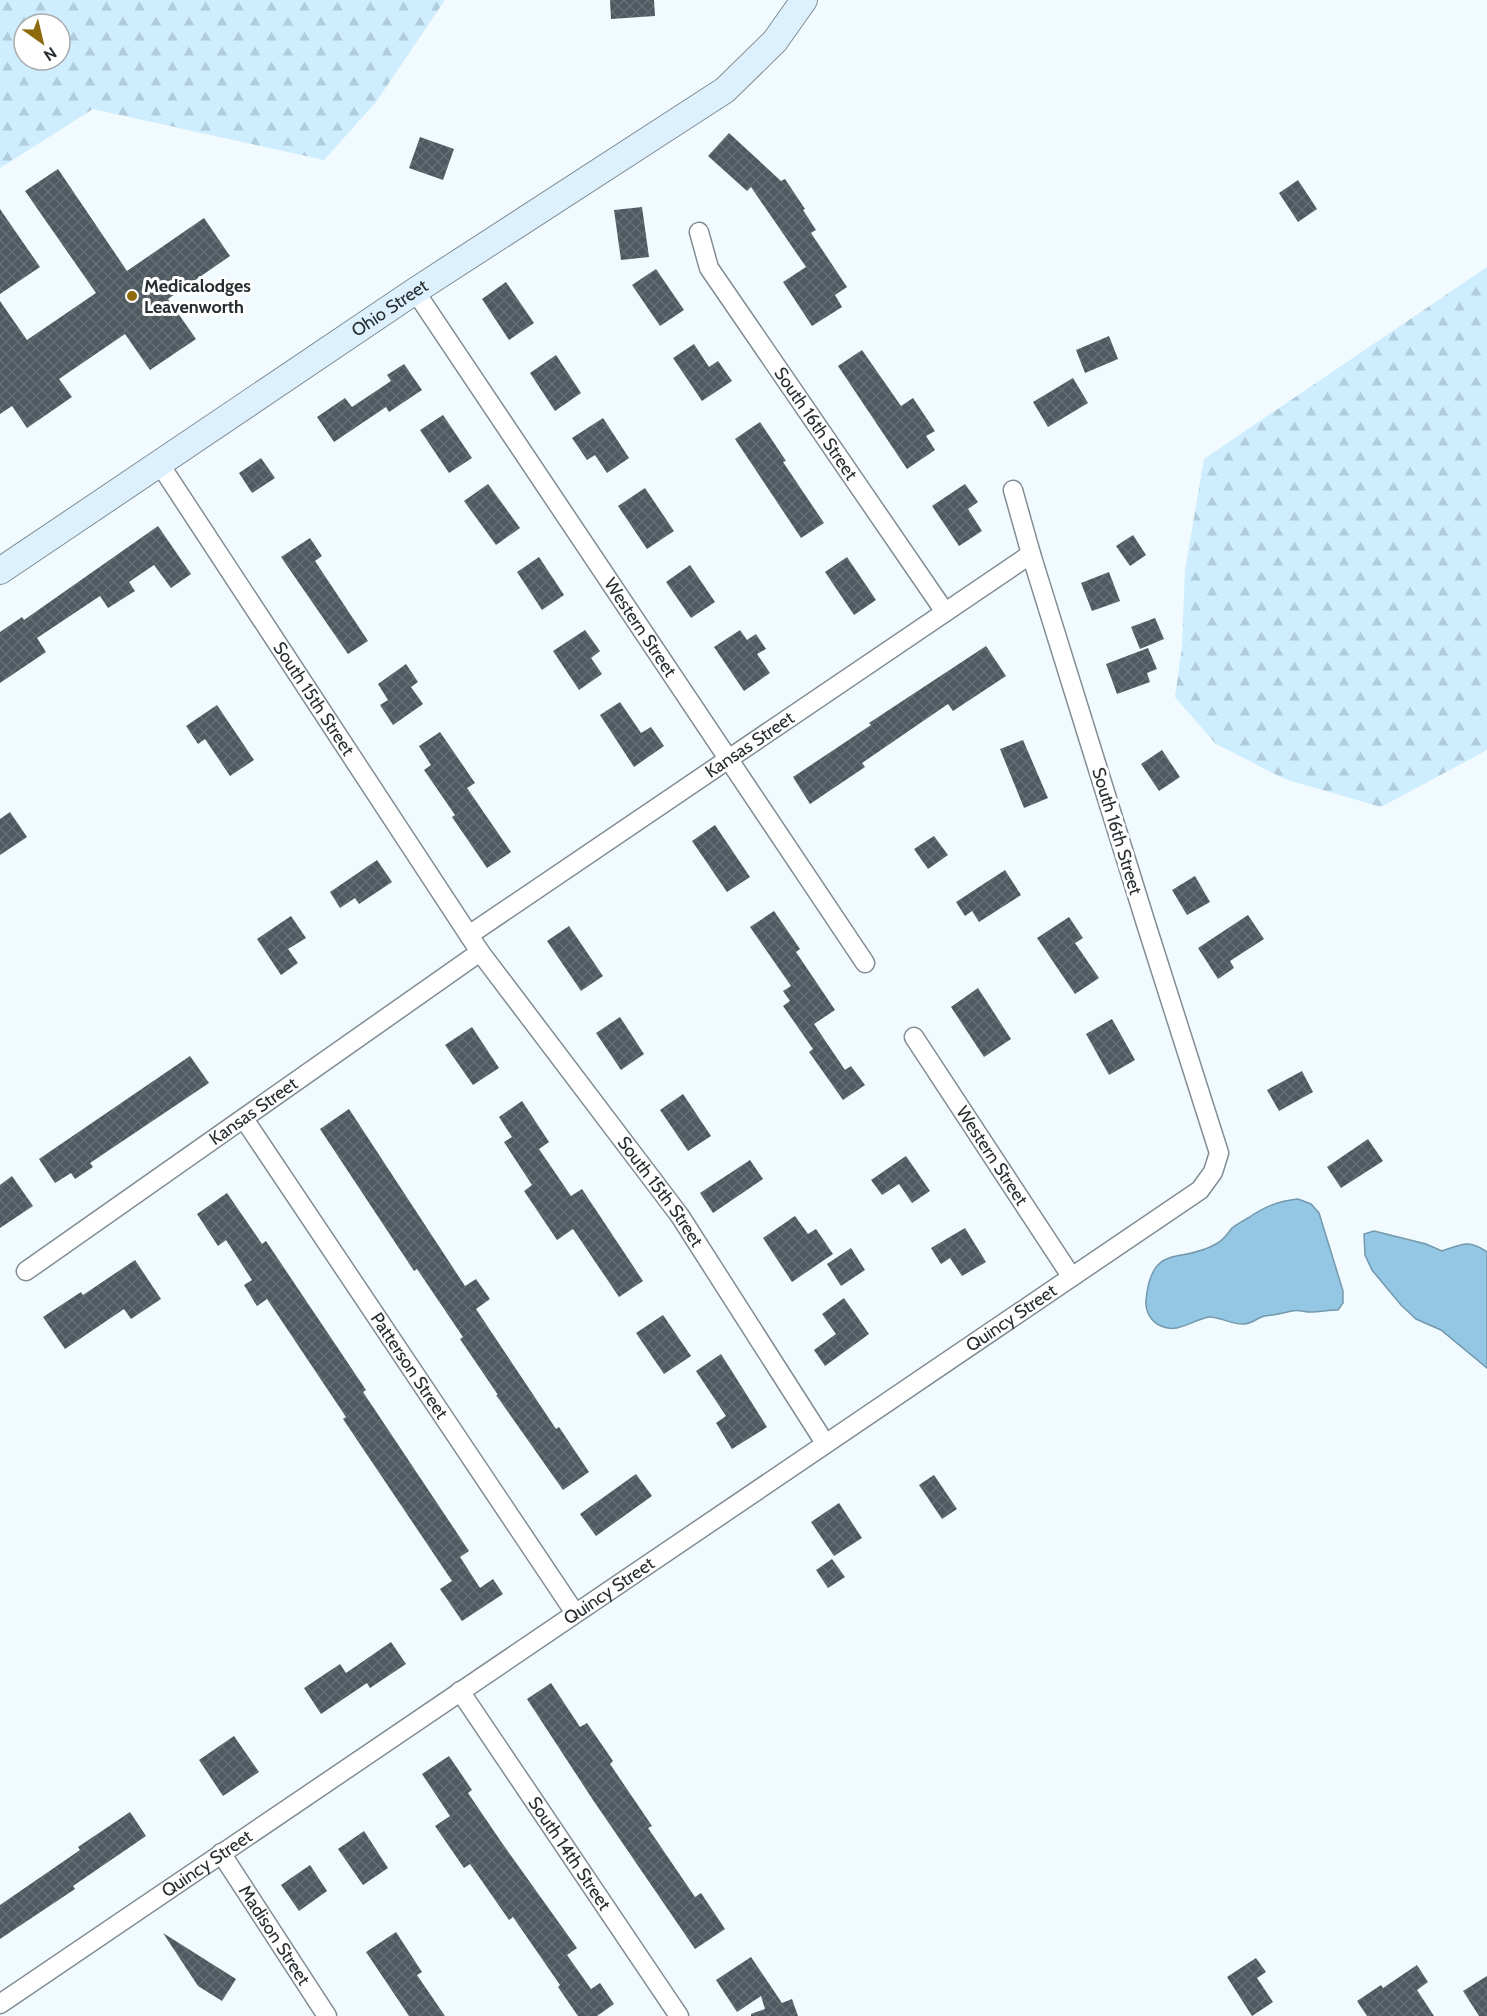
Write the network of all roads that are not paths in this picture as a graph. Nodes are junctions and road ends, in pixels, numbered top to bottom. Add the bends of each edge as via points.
1 (804, 0) edge
2 (699, 232) dead end
3 (415, 291) junction
4 (159, 464) junction
5 (1013, 490) dead end
6 (1031, 554) junction
7 (0, 571) edge
8 (945, 612) junction
9 (729, 758) junction
10 (469, 935) junction
11 (480, 952) junction
12 (865, 963) dead end
13 (914, 1037) dead end
14 (244, 1119) junction
15 (1213, 1172) joint
16 (26, 1271) dead end
17 (1071, 1276) junction
18 (825, 1443) junction
19 (575, 1613) junction
20 (460, 1691) junction
21 (221, 1853) junction
22 (0, 2004) edge
23 (327, 2016) edge
24 (679, 2016) edge

1 - 3 street, Ohio Street via 775,41 724,90
2 - 8 street, South 16th Street via 710,268
3 - 4 street, Ohio Street
3 - 9 street, Western Street
4 - 7 street, Ohio Street
4 - 10 street, South 15th Street
5 - 6 street, South 16th Street
6 - 8 street, Kansas Street
6 - 15 street, South 16th Street via 1219,1153
8 - 9 street, Kansas Street
9 - 10 street, Kansas Street
9 - 12 street, Western Street
10 - 11 street, South 15th Street
11 - 14 street, Kansas Street
11 - 18 street, South 15th Street via 680,1216
13 - 17 street, Western Street
14 - 16 street, Kansas Street
14 - 19 street, Patterson Street
15 - 17 street, Quincy Street via 1200,1190
17 - 18 street, Quincy Street
18 - 19 street, Quincy Street
19 - 20 street, Quincy Street
20 - 21 street, Quincy Street
20 - 24 street, South 14th Street
21 - 22 street, Quincy Street
21 - 23 street, Madison Street

